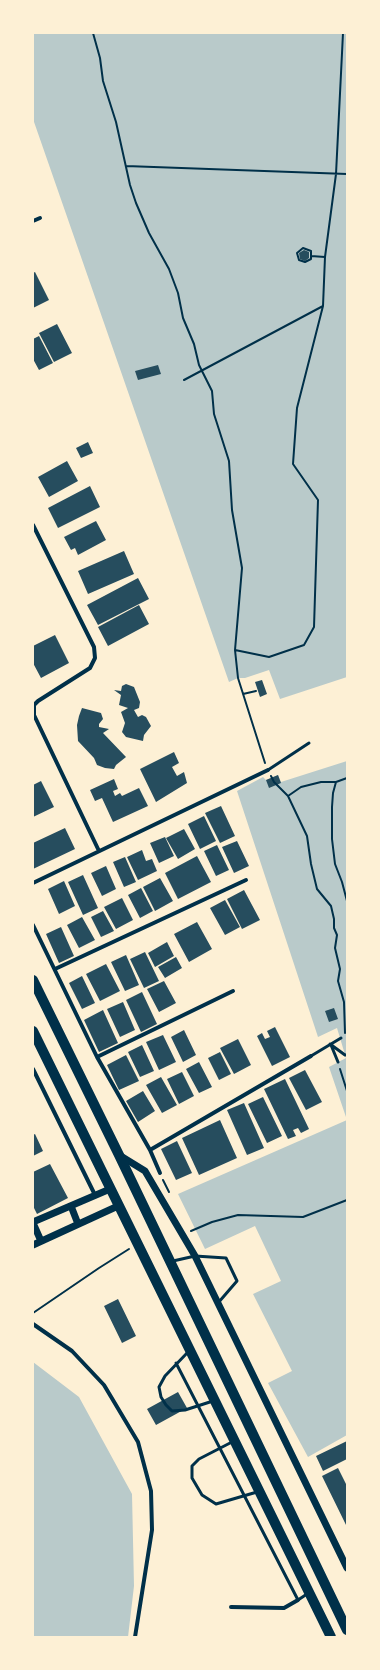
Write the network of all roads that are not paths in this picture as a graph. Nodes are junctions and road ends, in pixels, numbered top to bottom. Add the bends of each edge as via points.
1 (40, 218) dead end
2 (33, 221) edge
3 (33, 525) edge
4 (309, 743) dead end
5 (268, 770) joint
6 (99, 850) junction
7 (246, 880) dead end
8 (33, 883) edge
9 (33, 925) edge
10 (55, 970) junction
11 (33, 980) edge
12 (233, 991) dead end
13 (33, 1031) edge
14 (343, 1037) road end
15 (330, 1044) junction
16 (347, 1055) edge
17 (311, 1056) joint
18 (97, 1057) junction
19 (338, 1062) road end
20 (33, 1069) edge
21 (150, 1150) junction
22 (119, 1155) junction
23 (160, 1173) dead end
24 (110, 1189) junction
25 (95, 1195) junction
26 (71, 1206) junction
27 (118, 1206) junction
28 (33, 1222) edge
29 (78, 1224) junction
30 (41, 1241) junction
31 (33, 1245) edge
32 (195, 1256) junction
33 (169, 1261) junction
34 (218, 1303) junction
35 (33, 1324) edge
36 (189, 1351) junction
37 (176, 1363) junction
38 (214, 1400) junction
39 (197, 1406) junction
40 (234, 1441) junction
41 (220, 1448) junction
42 (259, 1492) junction
43 (245, 1496) junction
44 (347, 1568) edge
45 (309, 1593) junction
46 (298, 1600) junction
47 (231, 1608) dead end
48 (347, 1630) edge
49 (135, 1637) edge
50 (331, 1637) edge

1 - 2 street
3 - 6 street via 94,647 95,658 90,668 38,701 34,705 34,715
4 - 5 lane
5 - 6 street
6 - 8 street
7 - 10 street
9 - 10 street
10 - 18 street
11 - 22 main road
12 - 18 street
13 - 24 main road
14 - 15 lane
15 - 16 lane
15 - 17 lane
15 - 19 lane
17 - 21 street
18 - 21 street
20 - 25 street
21 - 23 street
22 - 32 street via 145,1171
22 - 33 main road
24 - 25 street
24 - 27 main road
25 - 26 street
26 - 28 street
26 - 29 street
27 - 29 street
27 - 36 main road
28 - 30 street
29 - 30 street
30 - 31 street
32 - 33 lane
32 - 34 street
32 - 34 lane via 226,1258 237,1281
33 - 48 main road
34 - 44 street
35 - 49 street via 72,1351 104,1385 138,1442 151,1491 152,1530
36 - 37 lane
36 - 38 main road
37 - 39 lane
37 - 39 lane via 159,1387 161,1397 172,1411
38 - 39 lane
38 - 40 main road
39 - 41 lane
40 - 41 lane
40 - 42 main road
41 - 43 lane
41 - 43 lane via 199,1459 192,1466 192,1478 202,1495 216,1504
42 - 43 lane
42 - 45 main road
43 - 46 lane
45 - 46 lane
45 - 50 main road
46 - 47 street via 284,1608

